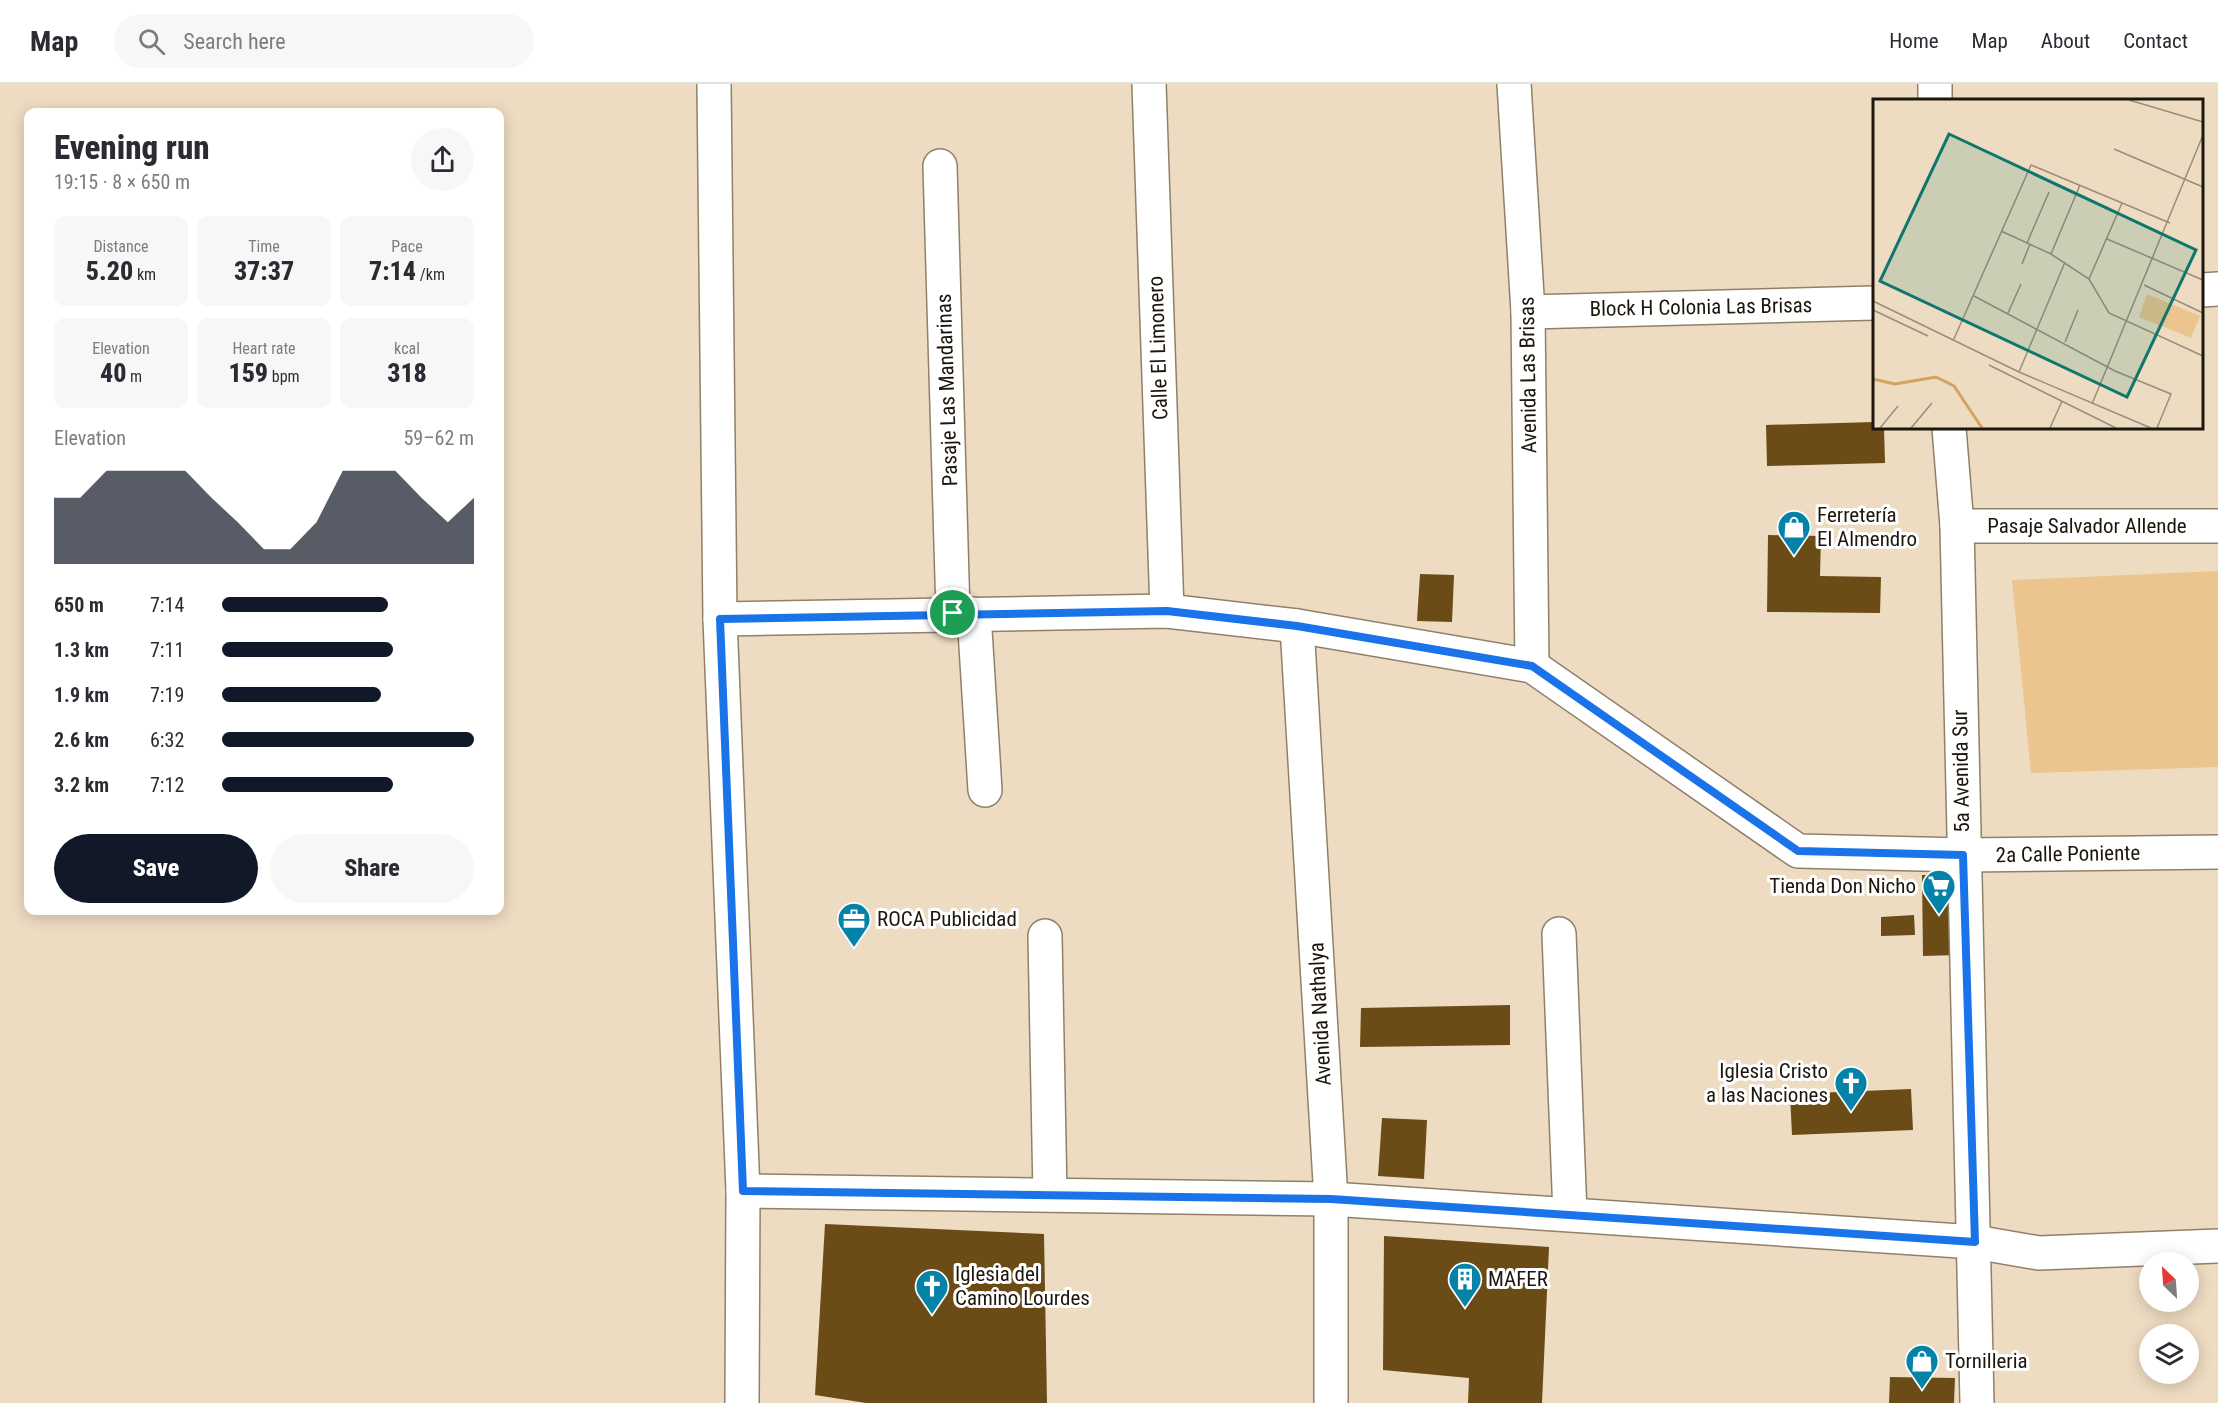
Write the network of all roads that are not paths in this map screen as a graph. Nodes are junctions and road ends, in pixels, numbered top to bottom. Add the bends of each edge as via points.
1 (714, 84) edge
2 (1149, 84) edge
3 (1514, 84) edge
4 (940, 166) dead end
5 (2218, 289) edge
6 (2203, 290) edge
7 (1873, 303) edge
8 (1528, 312) junction
9 (1949, 429) edge
10 (1957, 526) junction
11 (2218, 526) edge
12 (1167, 611) junction
13 (964, 614) junction
14 (720, 619) junction
15 (1297, 626) junction
16 (1532, 666) junction
17 (985, 790) dead end
18 (2218, 852) edge
19 (1963, 855) junction
20 (1559, 934) dead end
21 (1045, 936) dead end
22 (743, 1191) junction
23 (1050, 1195) junction
24 (1331, 1199) junction
25 (1570, 1214) junction
26 (1975, 1242) junction
27 (2218, 1246) edge
28 (742, 1403) edge
29 (1331, 1403) edge
30 (1977, 1403) edge

1 - 14 street
2 - 12 street, Calle El Limonero
3 - 8 street, Avenida Las Brisas
4 - 13 street, Pasaje Las Mandarinas
5 - 6 street
7 - 8 street, Block H Colonia Las Brisas
8 - 16 street, Avenida Las Brisas
9 - 10 street, 5a Avenida Sur
10 - 11 street, Pasaje Salvador Allende
10 - 19 street, 5a Avenida Sur
12 - 13 street, 2a Calle Poniente
12 - 15 street, 2a Calle Poniente
13 - 14 street, 2a Calle Poniente
13 - 17 street, Pasaje Las Mandarinas
14 - 22 street
15 - 16 street, 2a Calle Poniente
15 - 24 street, Avenida Nathalya
16 - 19 street, 2a Calle Poniente via 1798,851
18 - 19 street, 2a Calle Poniente
19 - 26 street, 5a Avenida Sur
20 - 25 street
21 - 23 street
22 - 23 street
22 - 28 street
23 - 24 street
24 - 25 street
24 - 29 street, Avenida Nathalya
25 - 26 street
26 - 27 street via 2038,1253
26 - 30 street, 5a Avenida Sur

